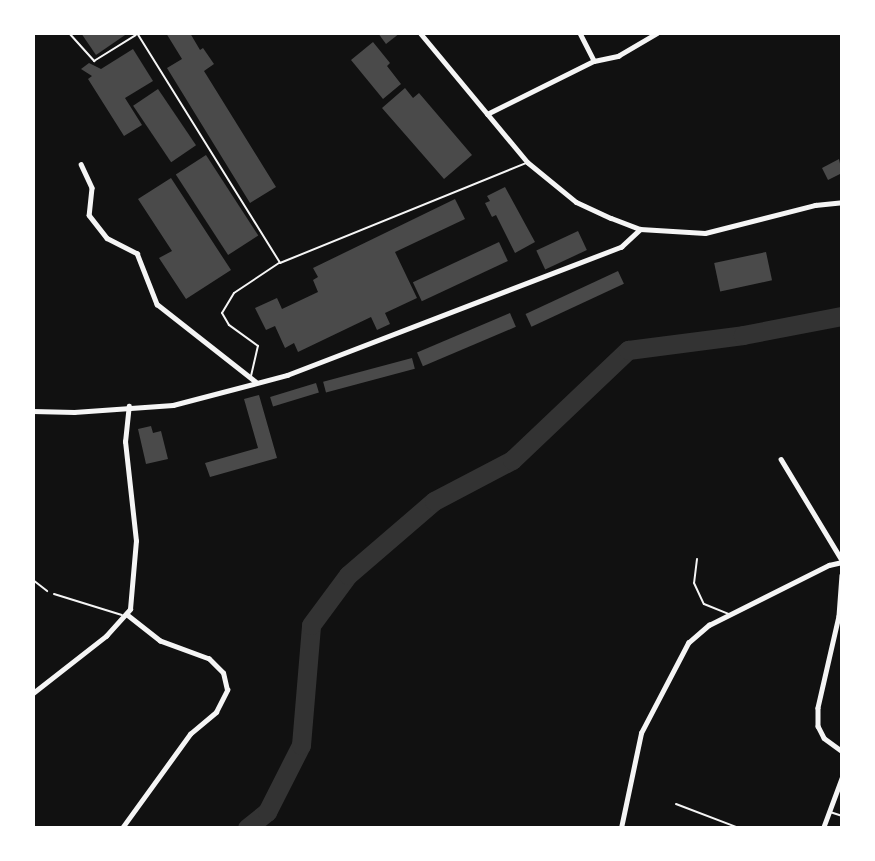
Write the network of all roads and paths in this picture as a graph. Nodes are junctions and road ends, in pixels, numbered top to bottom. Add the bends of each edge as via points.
1 (69, 33) edge
2 (420, 33) edge
3 (580, 33) edge
4 (657, 33) edge
5 (137, 34) edge
6 (594, 61) junction
7 (487, 114) junction
8 (527, 163) junction
9 (81, 164) dead end
10 (842, 202) edge
11 (640, 229) junction
12 (280, 262) junction
13 (251, 377) junction
14 (256, 382) junction
15 (129, 406) junction
16 (33, 411) edge
17 (781, 459) dead end
18 (697, 559) dead end
19 (842, 561) edge
20 (842, 575) edge
21 (33, 580) edge
22 (54, 594) joint
23 (730, 614) junction
24 (127, 615) junction
25 (33, 693) edge
26 (842, 751) edge
27 (842, 777) edge
28 (676, 804) dead end
29 (829, 811) junction
30 (842, 816) edge
31 (122, 828) edge
32 (621, 828) edge
33 (739, 828) edge
34 (823, 828) edge

1 - 5 lane via 94,61
2 - 7 street
3 - 6 street
4 - 6 street via 618,56
5 - 12 lane
6 - 7 street
7 - 8 street
8 - 11 street via 576,202
8 - 12 lane
9 - 13 street via 92,188 89,215 107,238 137,253 157,304
10 - 11 street via 705,233
11 - 14 street via 621,247 287,375
12 - 13 lane via 234,293 222,313 229,325 258,346
13 - 14 street
14 - 15 street via 173,405
15 - 16 street
15 - 24 street via 125,442 136,541 133,601
17 - 19 street
18 - 23 lane via 694,583 704,604
19 - 23 street
20 - 26 street via 818,726 824,738
21 - 22 path
22 - 24 lane
23 - 32 street via 688,643 657,700 642,733
24 - 25 street
24 - 31 street via 160,641 209,659 223,673 228,690 216,712 190,733
27 - 29 street
28 - 33 lane
29 - 30 lane
29 - 34 street

